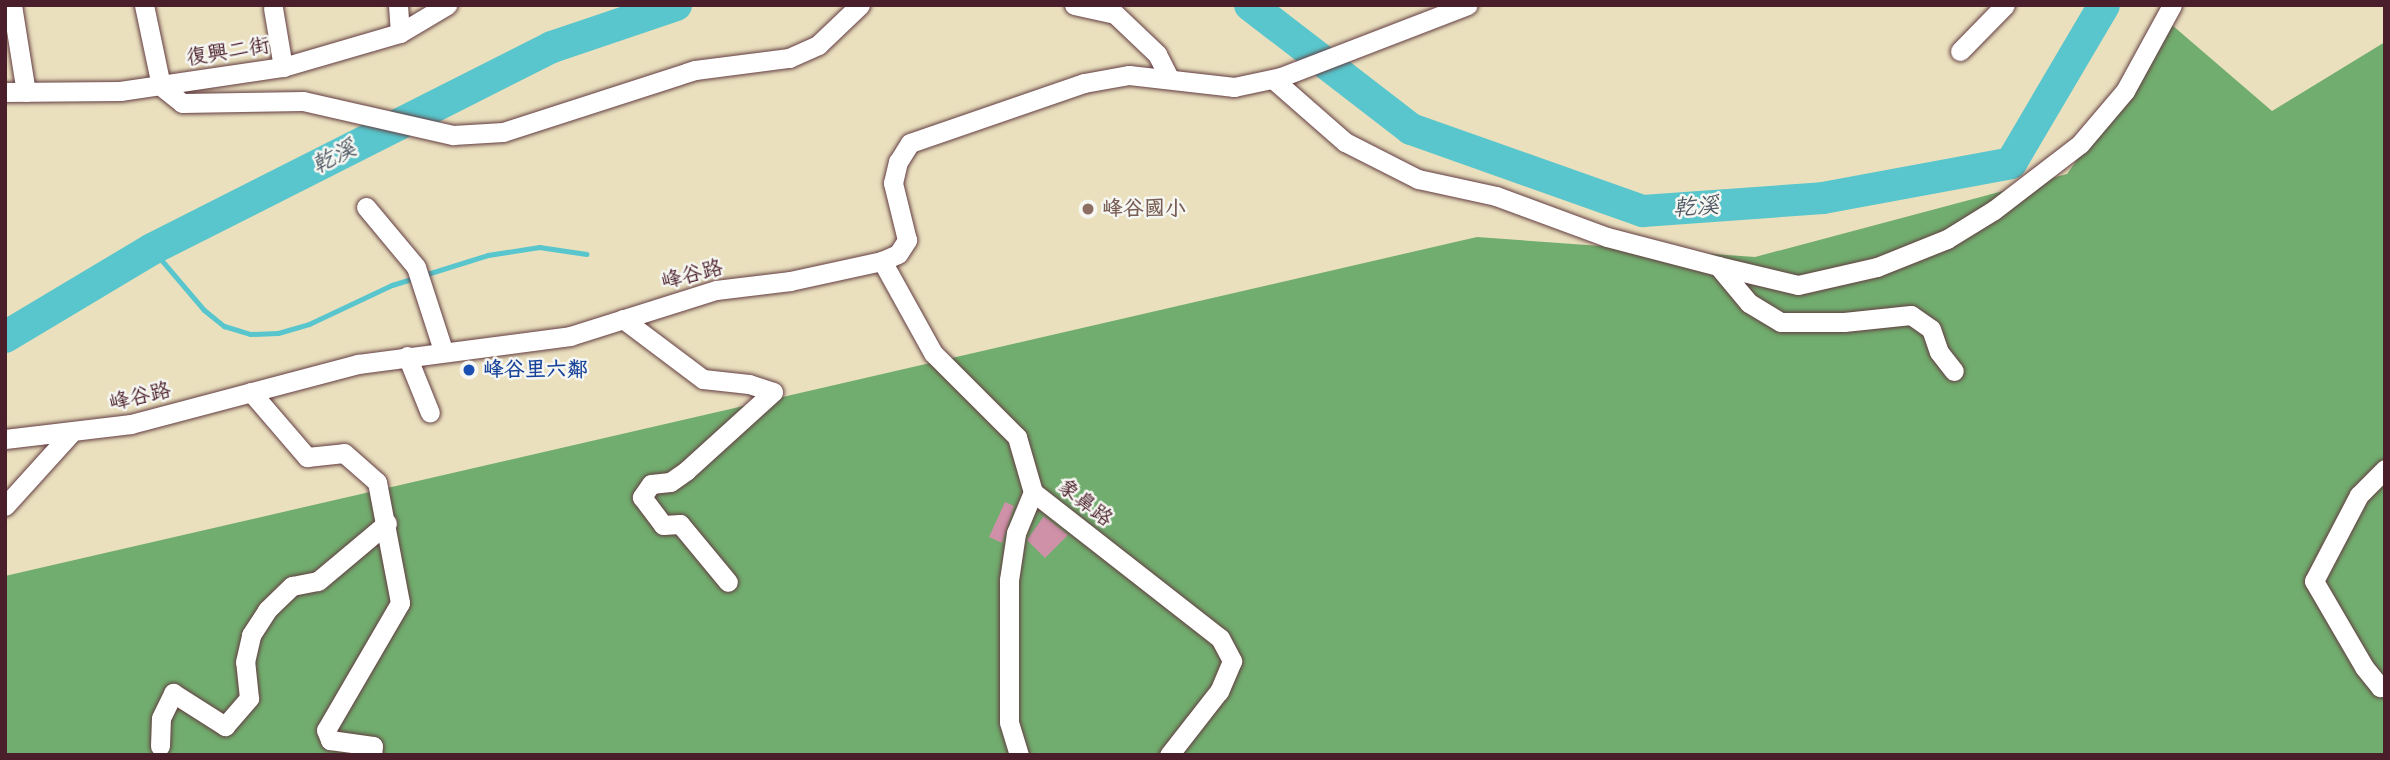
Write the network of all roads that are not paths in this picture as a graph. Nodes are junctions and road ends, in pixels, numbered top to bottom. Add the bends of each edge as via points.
1 (12, 5) edge
2 (144, 5) edge
3 (398, 5) edge
4 (447, 5) edge
5 (860, 5) edge
6 (1074, 5) edge
7 (1468, 5) edge
8 (2005, 5) edge
9 (2172, 5) edge
10 (273, 8) dead end
11 (400, 33) junction
12 (12, 50) edge
13 (1960, 51) dead end
14 (283, 67) junction
15 (1277, 78) junction
16 (1170, 79) junction
17 (161, 86) junction
18 (5, 92) edge
19 (26, 92) junction
20 (366, 207) dead end
21 (882, 261) junction
22 (1718, 266) junction
23 (623, 319) junction
24 (443, 351) junction
25 (407, 356) junction
26 (1954, 370) dead end
27 (251, 392) junction
28 (430, 413) dead end
29 (70, 434) junction
30 (5, 439) edge
31 (2385, 469) edge
32 (1033, 492) junction
33 (5, 506) edge
34 (387, 523) junction
35 (728, 582) dead end
36 (2385, 687) edge
37 (160, 746) dead end
38 (372, 755) edge
39 (1019, 755) edge
40 (1169, 755) edge

1 - 12 street
2 - 17 street
3 - 11 street
4 - 11 street, 復興二街
5 - 17 street via 818,45 789,58 695,70 503,132 453,135 303,101 182,103
6 - 16 street via 1115,14 1157,54
7 - 15 street, 峰谷路
8 - 13 street
9 - 22 street via 2125,91 2080,144 1994,211 1947,239 1877,267 1798,285
10 - 14 street
11 - 14 street, 復興二街
12 - 19 street
14 - 17 street, 復興二街
15 - 16 street, 峰谷路 via 1234,87
15 - 22 street via 1345,142 1418,179 1496,196 1606,237
16 - 21 street, 峰谷路 via 1129,75 1084,83 910,143 898,162 893,183 907,240 898,254
17 - 19 street, 復興二街
18 - 19 street, 復興二街
20 - 24 street via 416,267
21 - 23 street, 峰谷路 via 790,281 716,290
21 - 32 street, 象鼻路 via 933,353 1017,437
22 - 26 street via 1749,303 1781,322 1844,323 1911,315 1931,329 1939,352
23 - 24 street, 峰谷路 via 570,336
23 - 35 street via 703,379 773,392 686,471 670,482 651,484 642,498 663,525 680,524
24 - 25 street, 峰谷路
25 - 27 street, 峰谷路
25 - 28 street
27 - 29 street, 峰谷路 via 131,424
27 - 34 street via 307,457 344,453 377,482
29 - 30 street, 峰谷路
29 - 33 street
31 - 36 street via 2359,495 2315,581 2364,667
32 - 39 street via 1016,533 1009,580 1009,722
32 - 40 street, 象鼻路 via 1220,638 1232,661 1219,691
34 - 37 street via 318,581 292,586 267,610 251,635 245,662 249,698 225,726 173,693 161,718
34 - 38 street via 400,603 326,730 330,740 373,746

